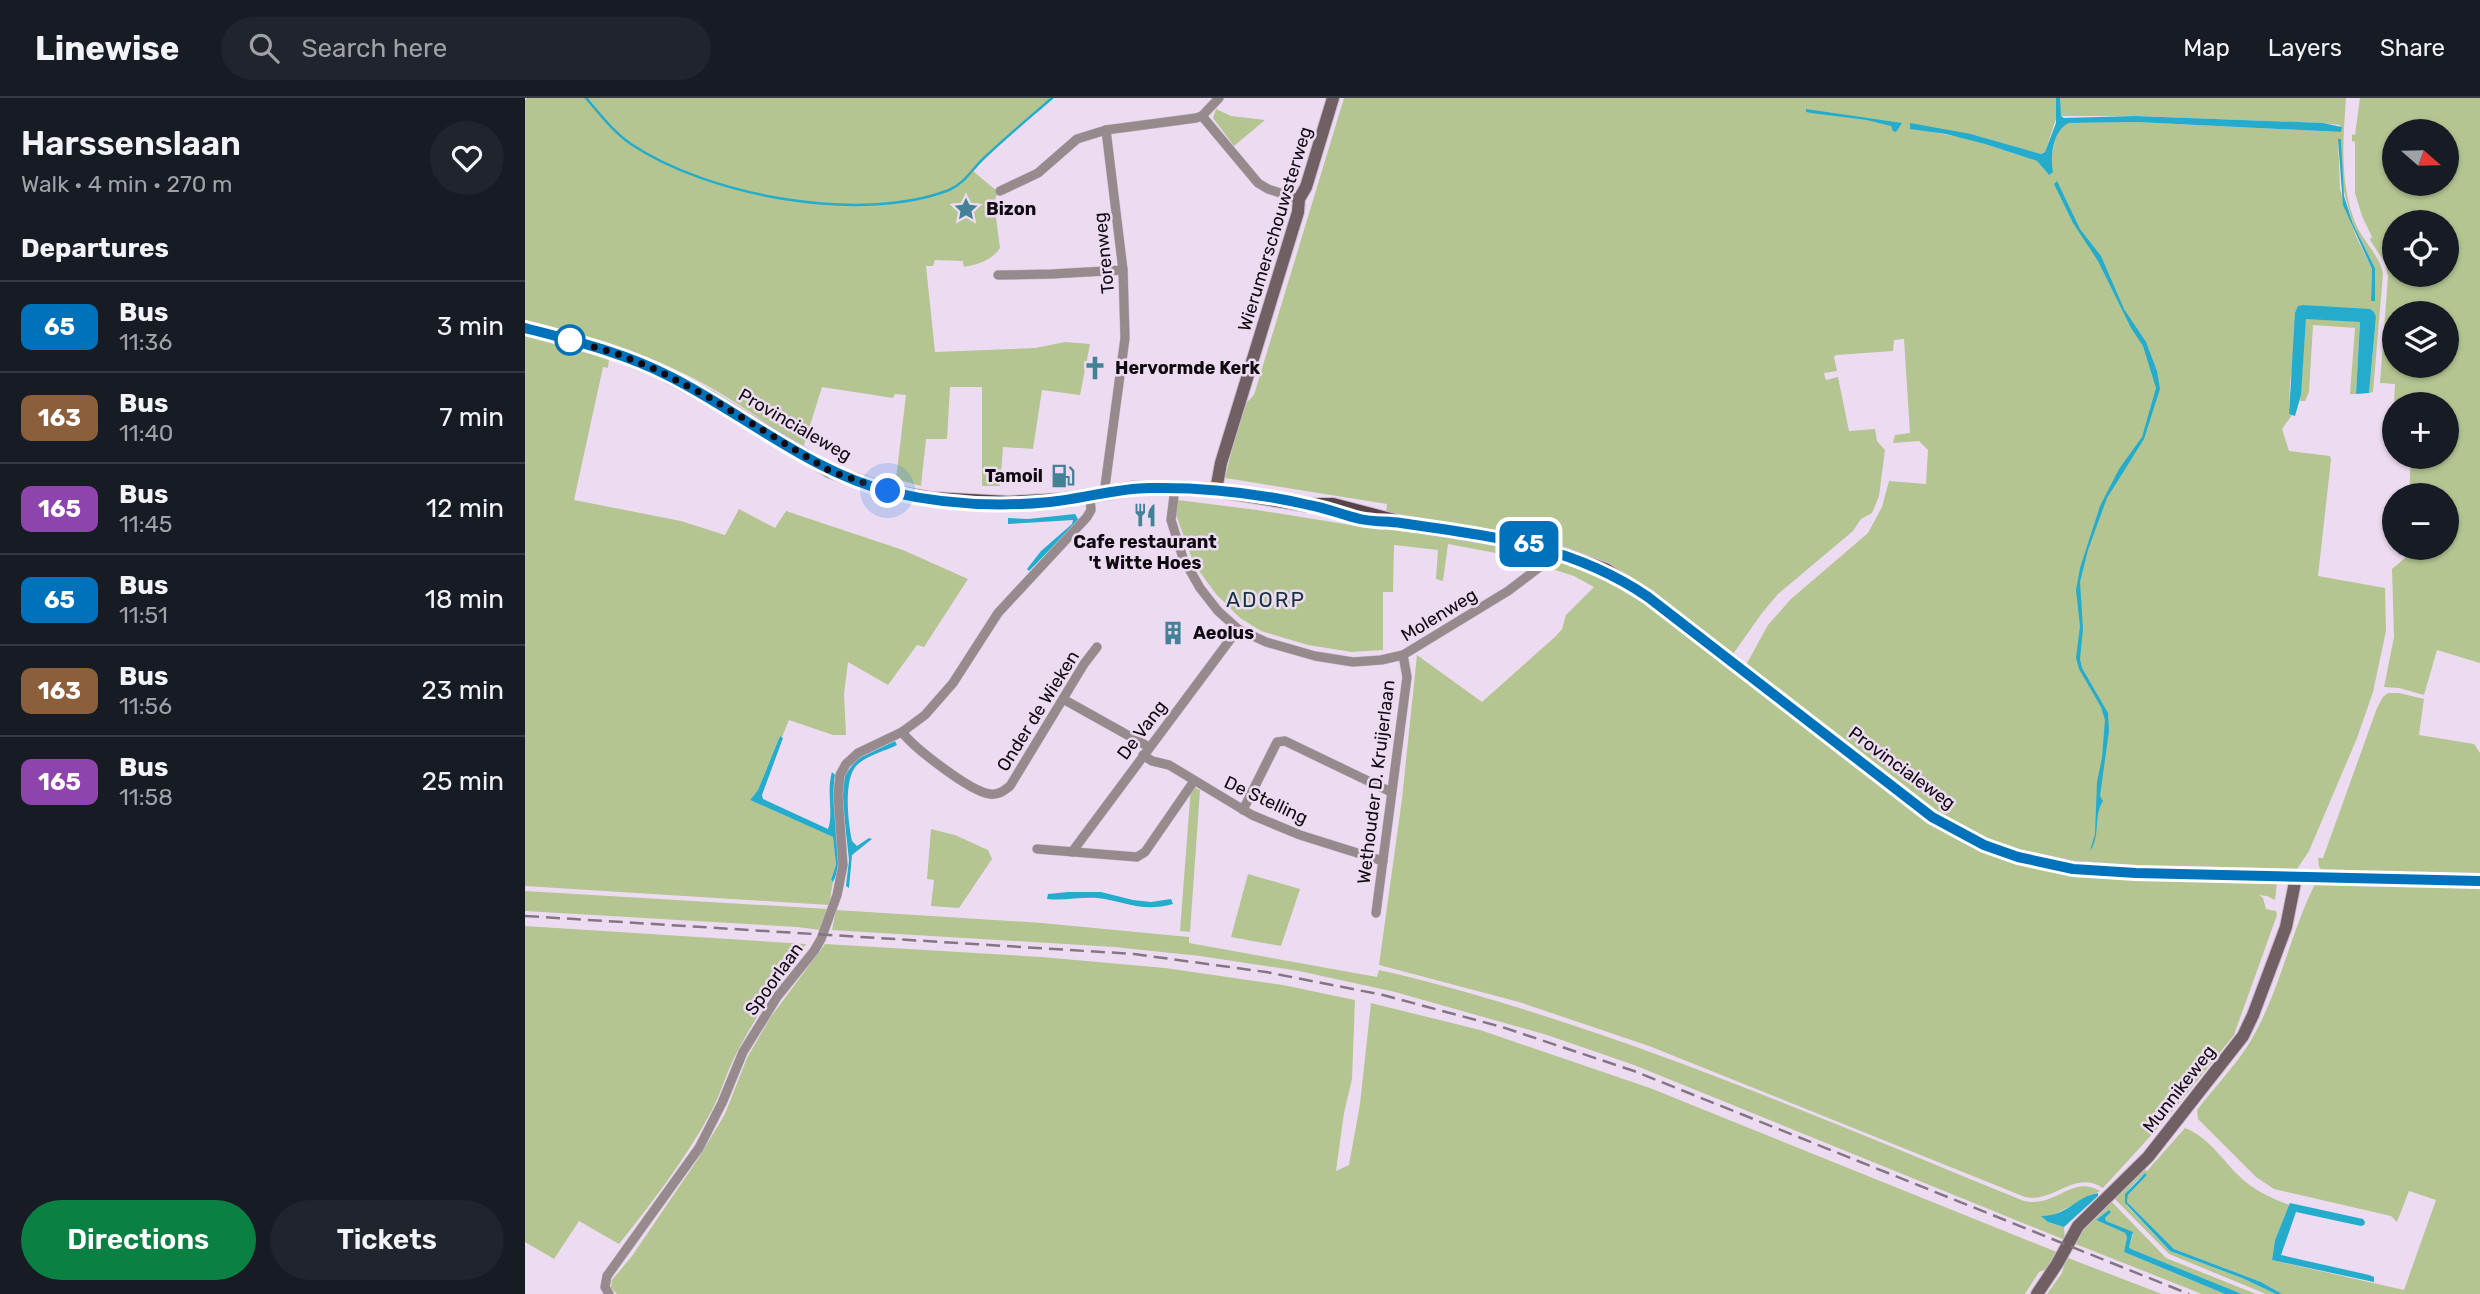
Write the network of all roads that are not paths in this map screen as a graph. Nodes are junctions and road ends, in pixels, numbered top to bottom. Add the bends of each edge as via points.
1 (1219, 98) edge
2 (1333, 98) edge
3 (1202, 116) junction
4 (1106, 130) junction
5 (1000, 191) dead end
6 (1299, 199) junction
7 (1123, 270) junction
8 (998, 275) dead end
9 (525, 328) edge
10 (1175, 488) junction
11 (1216, 491) junction
12 (1097, 495) junction
13 (1551, 550) junction
14 (1238, 629) junction
15 (1097, 648) dead end
16 (1403, 655) junction
17 (1063, 699) junction
18 (902, 732) junction
19 (1146, 751) junction
20 (1194, 781) junction
21 (1391, 792) junction
22 (1243, 810) junction
23 (1037, 849) dead end
24 (1072, 852) junction
25 (1383, 861) junction
26 (2296, 877) junction
27 (2480, 881) edge
28 (1376, 913) dead end
29 (609, 1294) edge
30 (2037, 1294) edge

1 - 3 street
2 - 6 street, Wierumerschouwsterweg
3 - 4 street
3 - 6 street via 1258,183
4 - 5 street via 1077,139 1038,173
4 - 7 street, Torenweg
6 - 11 street, Wierumerschouwsterweg
7 - 8 street
7 - 12 street, Torenweg via 1125,346
9 - 12 main road, Provincialeweg via 650,366 830,471 888,491 991,503
10 - 11 main road, Provincialeweg
10 - 12 main road, Provincialeweg
10 - 14 street, Molenweg via 1171,520 1183,558 1200,588
11 - 13 main road, Provincialeweg
12 - 18 street, Spoorlaan via 1087,517 998,613 954,683
13 - 16 street, Molenweg via 1541,566 1508,591
13 - 26 main road, Provincialeweg via 1605,570 1636,589 1904,797 1984,845 2018,857 2097,871
14 - 16 street, Molenweg via 1266,642 1353,662
14 - 19 street, De Vang
15 - 17 street, Onder de Wieken
16 - 21 street, Wethouder D. Kruijerlaan via 1406,677
17 - 18 street, Onder de Wieken via 1010,786 1000,793 988,794 957,778
17 - 19 street, De Stelling
18 - 29 street, Spoorlaan via 858,753 843,769 838,795 843,865 821,939 743,1052 699,1147 607,1276
19 - 20 street, De Stelling via 1151,761 1169,765
19 - 24 street, De Vang
20 - 22 street, De Stelling
20 - 24 street via 1137,857
21 - 22 street via 1285,741 1277,742
21 - 25 street, Wethouder D. Kruijerlaan
22 - 25 street, De Stelling via 1300,835
23 - 24 street
25 - 28 street, Wethouder D. Kruijerlaan
26 - 27 main road, Provincialeweg
26 - 30 street, Munnikeweg via 2286,926 2243,1036 2148,1157 2078,1226

